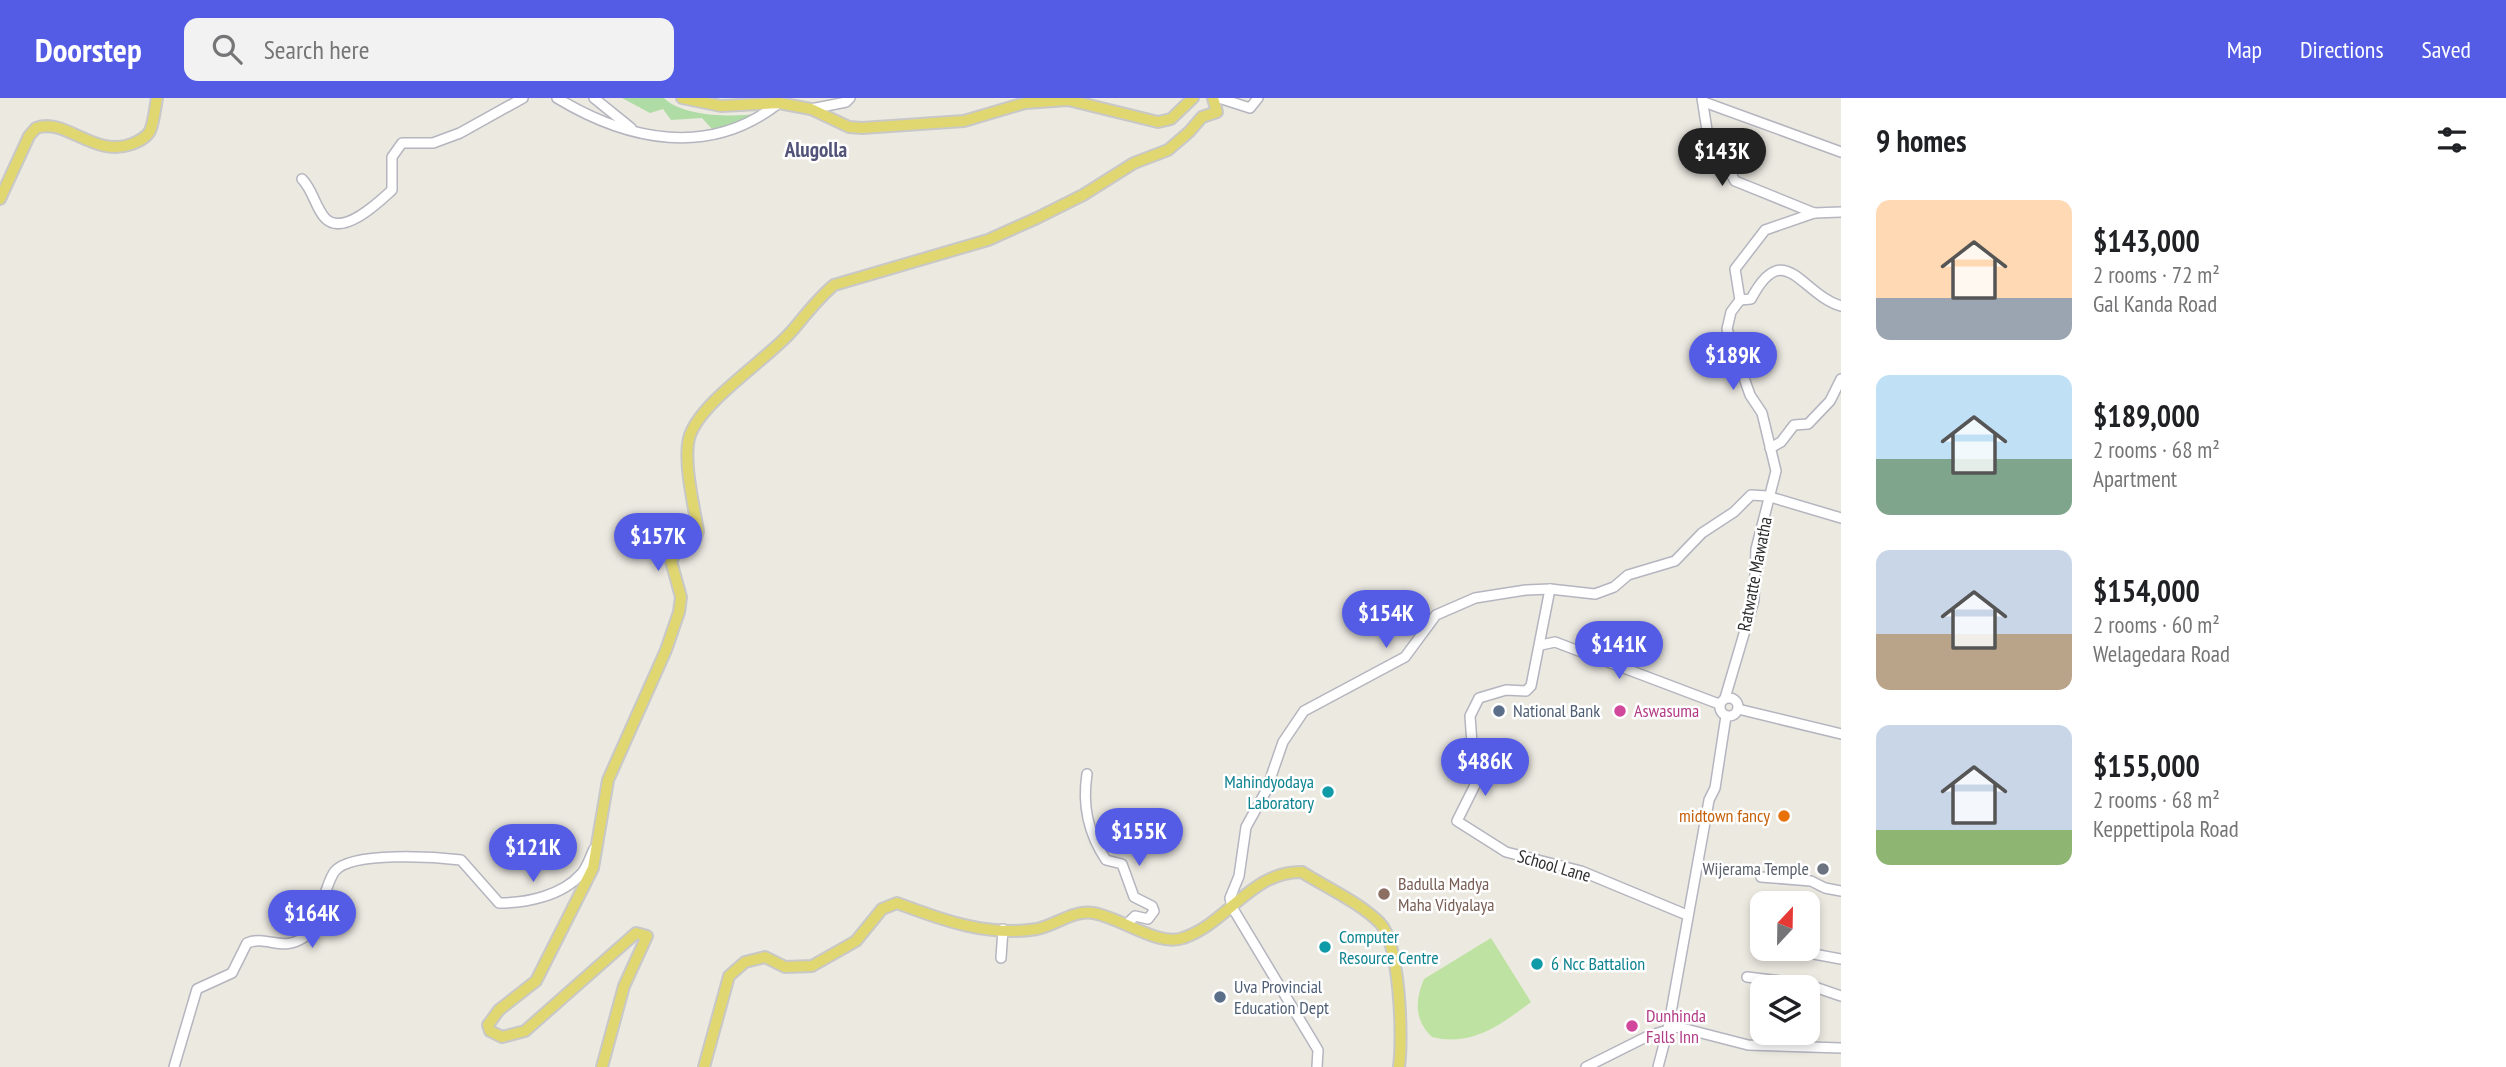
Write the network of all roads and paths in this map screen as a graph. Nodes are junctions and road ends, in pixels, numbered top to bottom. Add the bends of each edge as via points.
1 (157, 98) edge
2 (523, 98) edge
3 (557, 98) edge
4 (594, 98) edge
5 (682, 98) edge
6 (850, 98) edge
7 (1193, 98) edge
8 (1213, 98) edge
9 (1219, 98) edge
10 (1258, 98) edge
11 (1703, 100) edge
12 (779, 103) junction
13 (811, 110) junction
14 (635, 131) junction
15 (1841, 152) edge
16 (302, 179) dead end
17 (0, 199) edge
18 (1814, 212) junction
19 (1838, 212) edge
20 (1740, 300) junction
21 (1839, 305) edge
22 (1841, 379) edge
23 (1770, 448) junction
24 (1770, 497) junction
25 (1841, 518) edge
26 (1550, 589) junction
27 (1541, 645) junction
28 (1724, 698) junction
29 (1738, 709) junction
30 (1726, 716) junction
31 (1841, 734) edge
32 (1087, 774) dead end
33 (599, 838) junction
34 (1761, 877) dead end
35 (1841, 891) edge
36 (1232, 907) junction
37 (1687, 915) junction
38 (1127, 924) junction
39 (1003, 929) junction
40 (1820, 955) edge
41 (1001, 958) dead end
42 (1841, 959) edge
43 (1747, 977) dead end
44 (1841, 996) edge
45 (1668, 1030) junction
46 (1841, 1048) edge
47 (173, 1067) edge
48 (602, 1067) edge
49 (704, 1067) edge
50 (1317, 1067) edge
51 (1399, 1067) edge
52 (1586, 1067) edge
53 (1658, 1067) edge

1 - 17 main road via 150,131 142,140 123,147 97,146 56,127 36,128
2 - 16 street via 460,133 433,143 402,143 392,157 392,190 348,221 325,218
3 - 14 street via 591,119
4 - 14 street
5 - 12 main road via 721,106
6 - 13 street
7 - 13 main road via 1171,119 1158,122 1068,100 1025,103 964,121 862,128
8 - 33 main road via 1217,111 1202,117 1168,150 1134,163 1083,195 988,240 834,285 714,403 690,433 687,450 698,531 695,540 680,545 671,561 681,597 679,612 608,780
9 - 10 street via 1250,108
11 - 15 street
11 - 18 street via 1709,143 1735,181
12 - 13 main road
12 - 14 street via 756,121 710,137 670,138
18 - 19 street
18 - 20 street via 1765,230 1735,269
20 - 21 street via 1751,299 1768,273 1779,270 1791,271
20 - 23 street, Ratwatte Mawatha via 1727,329 1750,395 1762,413
22 - 23 street via 1830,401 1808,424 1794,425
23 - 24 street, Ratwatte Mawatha via 1776,471
24 - 25 street
24 - 26 street via 1751,495 1675,561 1628,575 1614,587 1595,594
24 - 28 street, Ratwatte Mawatha via 1756,549 1754,600
26 - 27 street, School Lane
26 - 36 street via 1475,598 1436,615 1405,657 1304,710 1283,742 1247,827 1239,876 1230,898
27 - 28 street via 1555,642 1699,698
27 - 37 street, School Lane via 1526,691 1490,693 1474,704 1469,732 1475,785 1457,821 1506,852 1581,871
28 - 29 street via 1734,699
28 - 30 street
29 - 30 street
29 - 31 street
30 - 37 street
32 - 38 street via 1083,797 1092,840 1106,860 1122,864 1134,897 1154,911 1148,919 1135,916
33 - 47 street via 581,874 561,889 520,903 499,903 461,860 397,856 350,863 336,870 317,923 305,937 289,946 247,943 232,973 197,989
33 - 48 main road via 593,868 536,982 499,1010 488,1025 502,1037 525,1031 617,947 636,933 647,936 624,986
34 - 35 street via 1811,881
36 - 38 main road via 1207,926 1175,940 1163,940
36 - 50 street via 1318,1050
36 - 51 main road via 1274,875 1302,872 1381,924 1389,940 1398,993
37 - 45 street
38 - 39 main road via 1088,912 1026,931
39 - 41 street
39 - 49 main road via 956,926 897,903 882,909 856,941 812,966 785,967 765,957 745,962 729,976
40 - 42 street
43 - 44 street via 1806,984
45 - 46 street via 1688,1029 1748,1045
45 - 52 street
45 - 53 street

